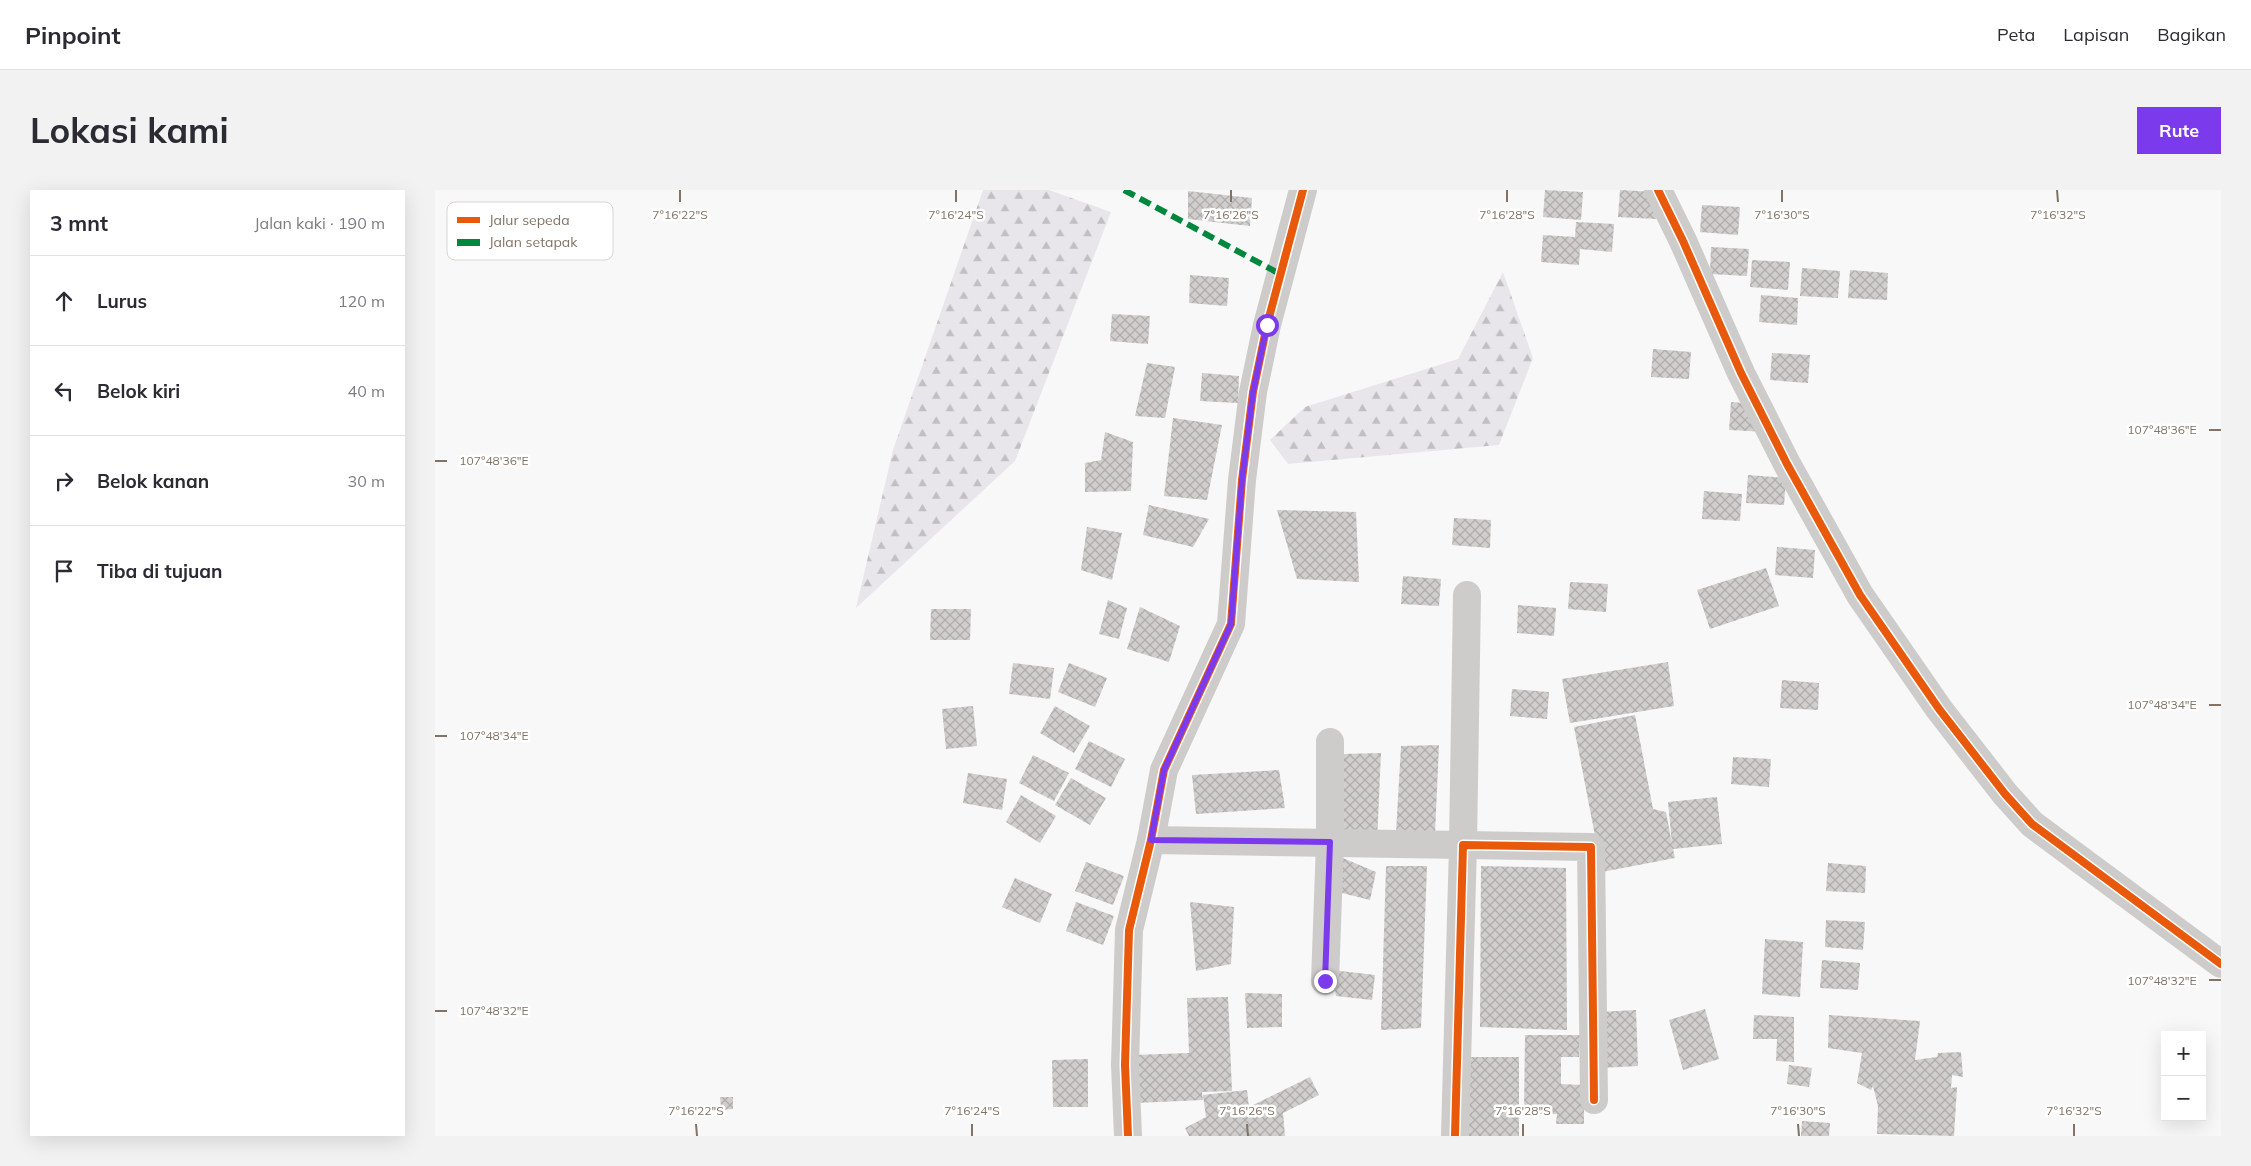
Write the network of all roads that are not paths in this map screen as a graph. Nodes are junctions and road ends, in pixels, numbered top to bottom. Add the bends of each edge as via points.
1 (1303, 190) edge
2 (1658, 190) edge
3 (1467, 596) dead end
4 (1329, 742) dead end
5 (1151, 840) junction
6 (1330, 842) junction
7 (1463, 845) junction
8 (2221, 964) edge
9 (1325, 981) dead end
10 (1594, 1100) dead end
11 (1455, 1135) edge
12 (1128, 1136) edge

1 - 5 street via 1269,316 1253,392 1242,480 1231,624 1164,770
2 - 8 street via 1741,373 1787,464 1861,595 1939,709 2032,824
3 - 7 street
4 - 6 street
5 - 6 street
5 - 12 street via 1129,930 1125,1065
6 - 7 street
6 - 9 street
7 - 10 street via 1591,847
7 - 11 street

